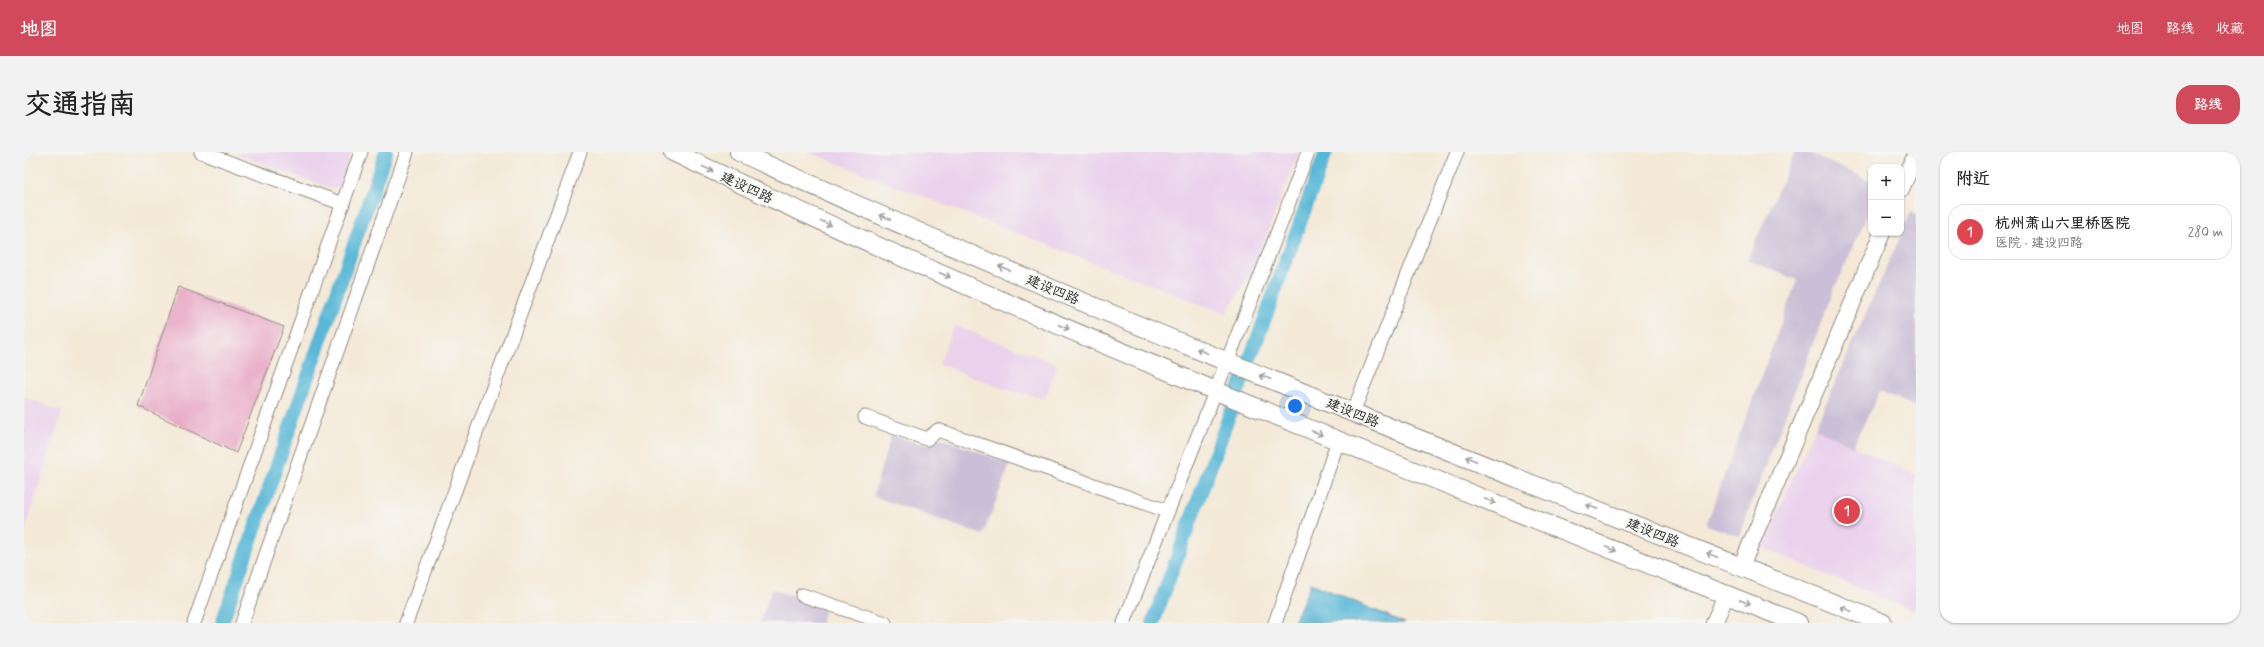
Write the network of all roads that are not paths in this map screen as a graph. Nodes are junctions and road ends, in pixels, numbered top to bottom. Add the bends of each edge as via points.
1 (201, 152) edge
2 (361, 152) edge
3 (407, 152) edge
4 (580, 152) edge
5 (673, 152) edge
6 (739, 152) edge
7 (1308, 152) edge
8 (1457, 152) edge
9 (1916, 154) edge
10 (1904, 182) edge
11 (343, 204) junction
12 (1881, 236) edge
13 (1353, 412) junction
14 (865, 417) dead end
15 (1338, 441) junction
16 (1167, 511) junction
17 (1741, 567) junction
18 (802, 595) dead end
19 (1726, 595) junction
20 (194, 623) edge
21 (242, 623) edge
22 (406, 623) edge
23 (885, 623) edge
24 (1124, 623) edge
25 (1275, 623) edge
26 (1714, 623) edge
27 (1798, 623) edge
28 (1882, 623) edge

1 - 11 street
2 - 11 street
3 - 21 street
4 - 22 street
5 -> 15 main road, 建设四路 via 842,231 1227,397
13 -> 6 main road, 建设四路 via 858,206
7 - 16 street via 1261,278
8 - 13 street
9 - 10 street
11 - 20 street
12 - 17 street
17 -> 13 main road, 建设四路
14 - 16 street via 927,439 938,430
15 -> 19 main road, 建设四路
15 - 25 street
16 - 24 street
28 -> 17 main road, 建设四路
18 - 23 street
19 - 26 street
19 -> 27 main road, 建设四路

